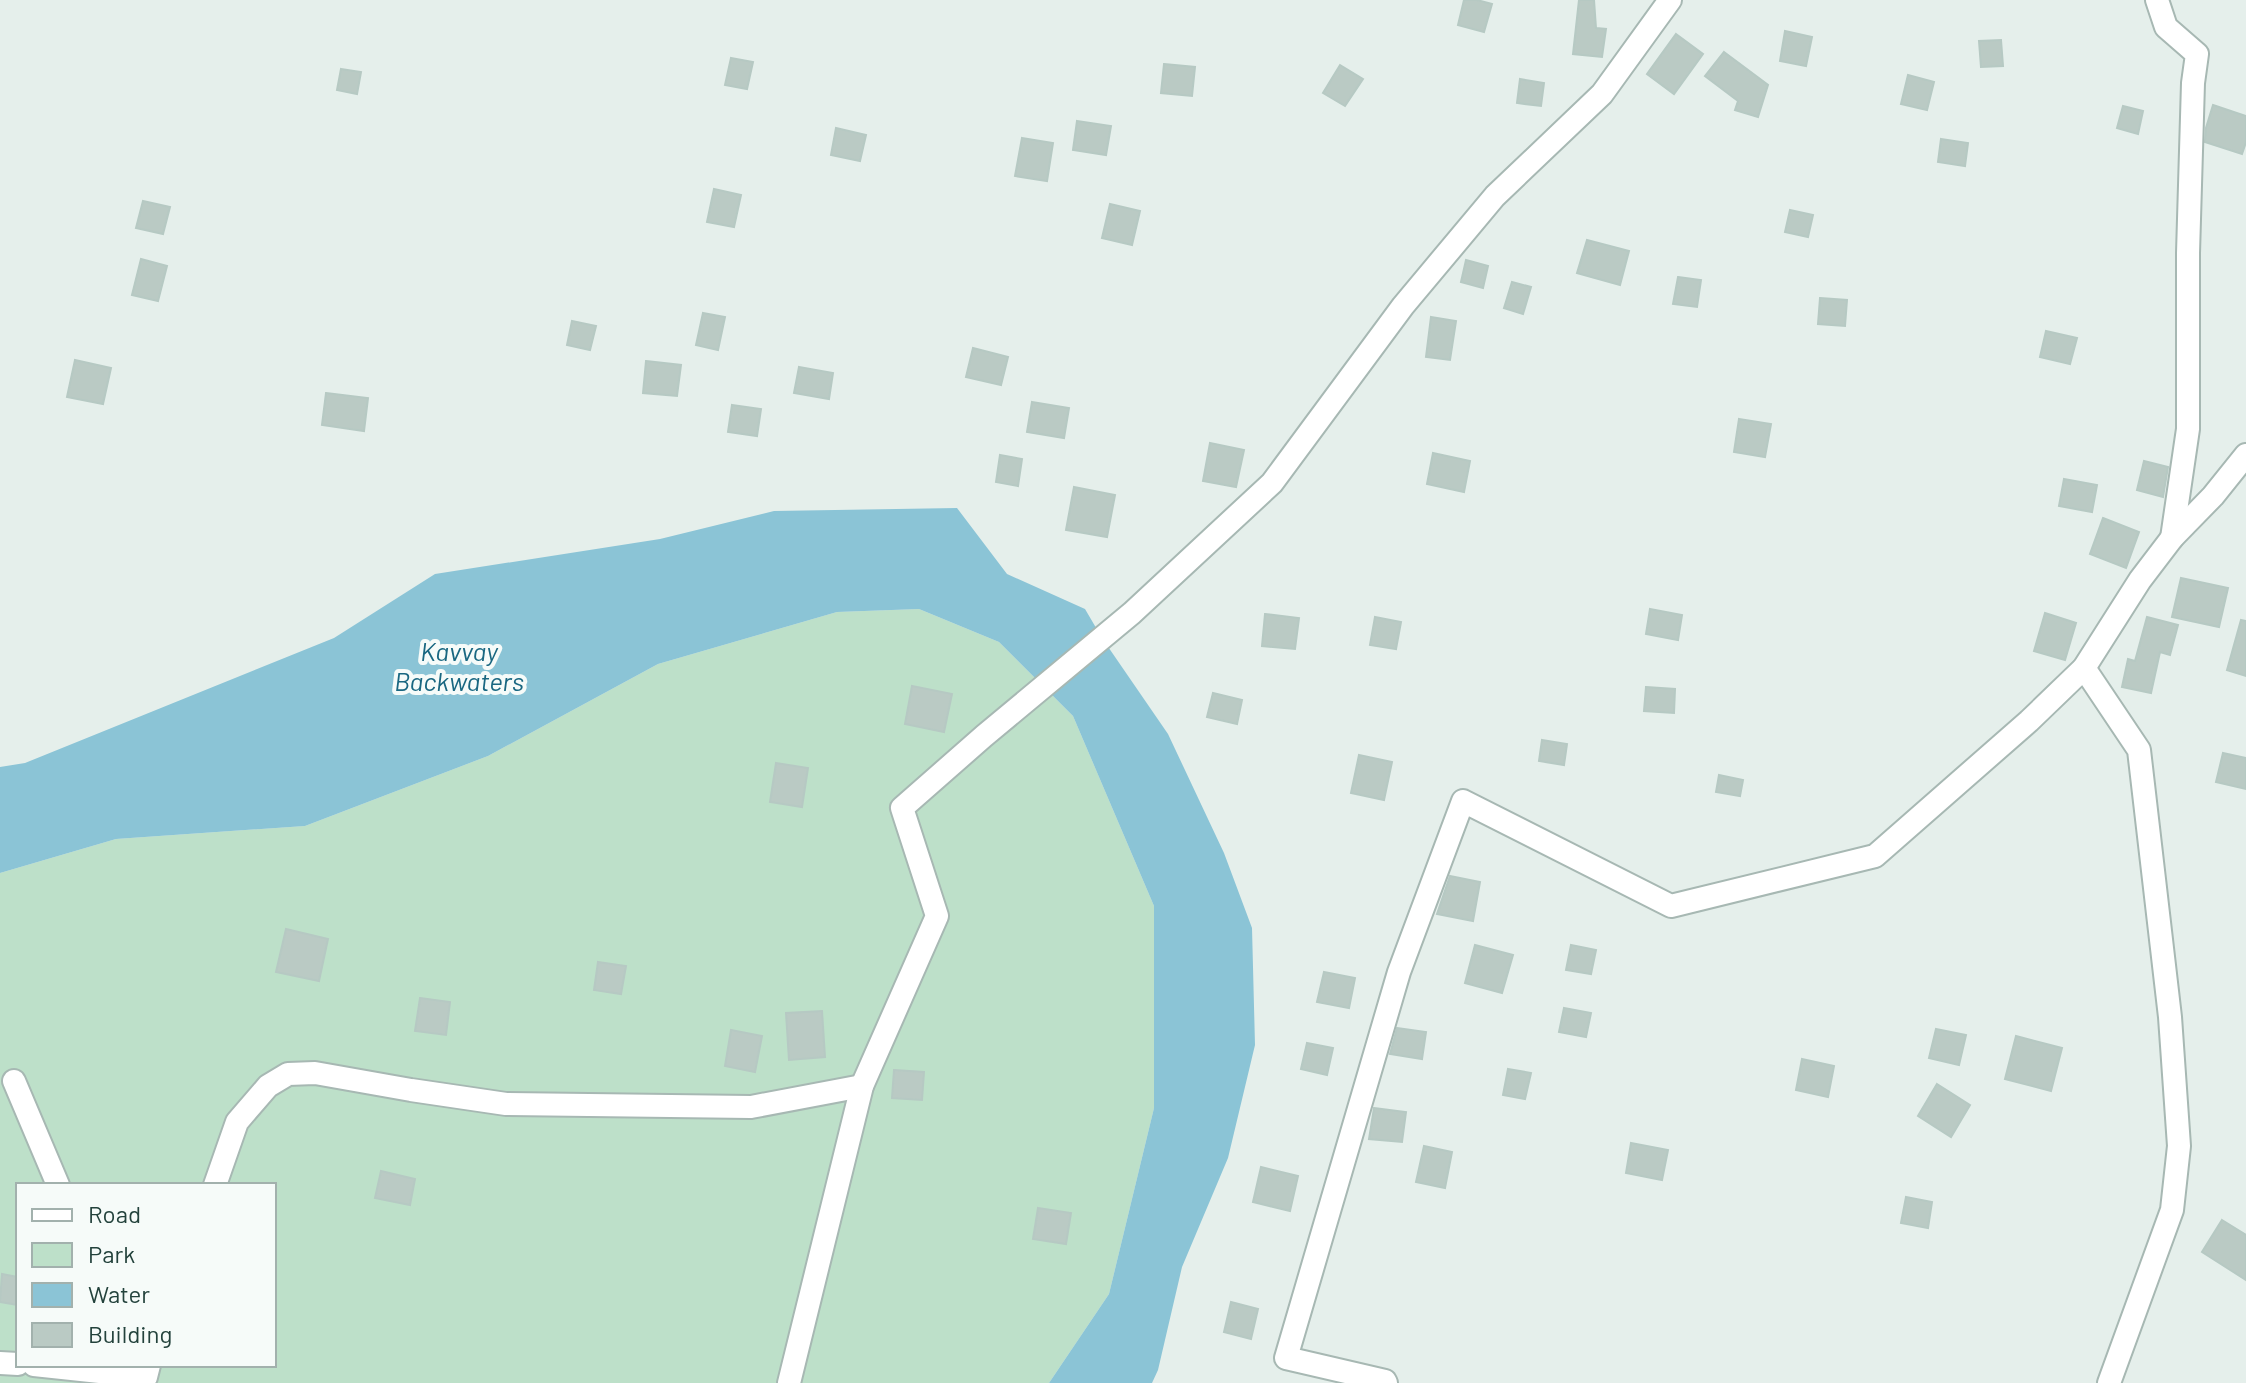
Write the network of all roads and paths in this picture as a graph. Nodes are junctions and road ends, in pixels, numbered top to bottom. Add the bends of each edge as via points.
1 (1670, 0) edge
2 (2157, 0) edge
3 (2246, 455) edge
4 (2172, 538) junction
5 (2084, 668) junction
6 (14, 1081) dead end
7 (862, 1086) junction
8 (57, 1183) edge
9 (216, 1183) edge
10 (57, 1367) edge
11 (147, 1375) edge
12 (789, 1383) edge
13 (1386, 1383) edge
14 (2109, 1383) edge

1 - 7 street via 1602,94 1495,196 1403,306 1272,483 1132,613 902,808 937,916
2 - 4 street via 2166,27 2197,54 2188,253 2188,429
3 - 4 street
4 - 5 street
5 - 13 street via 1875,856 1671,906 1463,801 1399,972 1286,1358
5 - 14 street via 2139,750 2170,1017 2179,1146 2172,1210
6 - 8 street
7 - 9 street via 751,1107 506,1104 315,1073 288,1074 268,1086 237,1122
7 - 12 street
10 - 11 street

